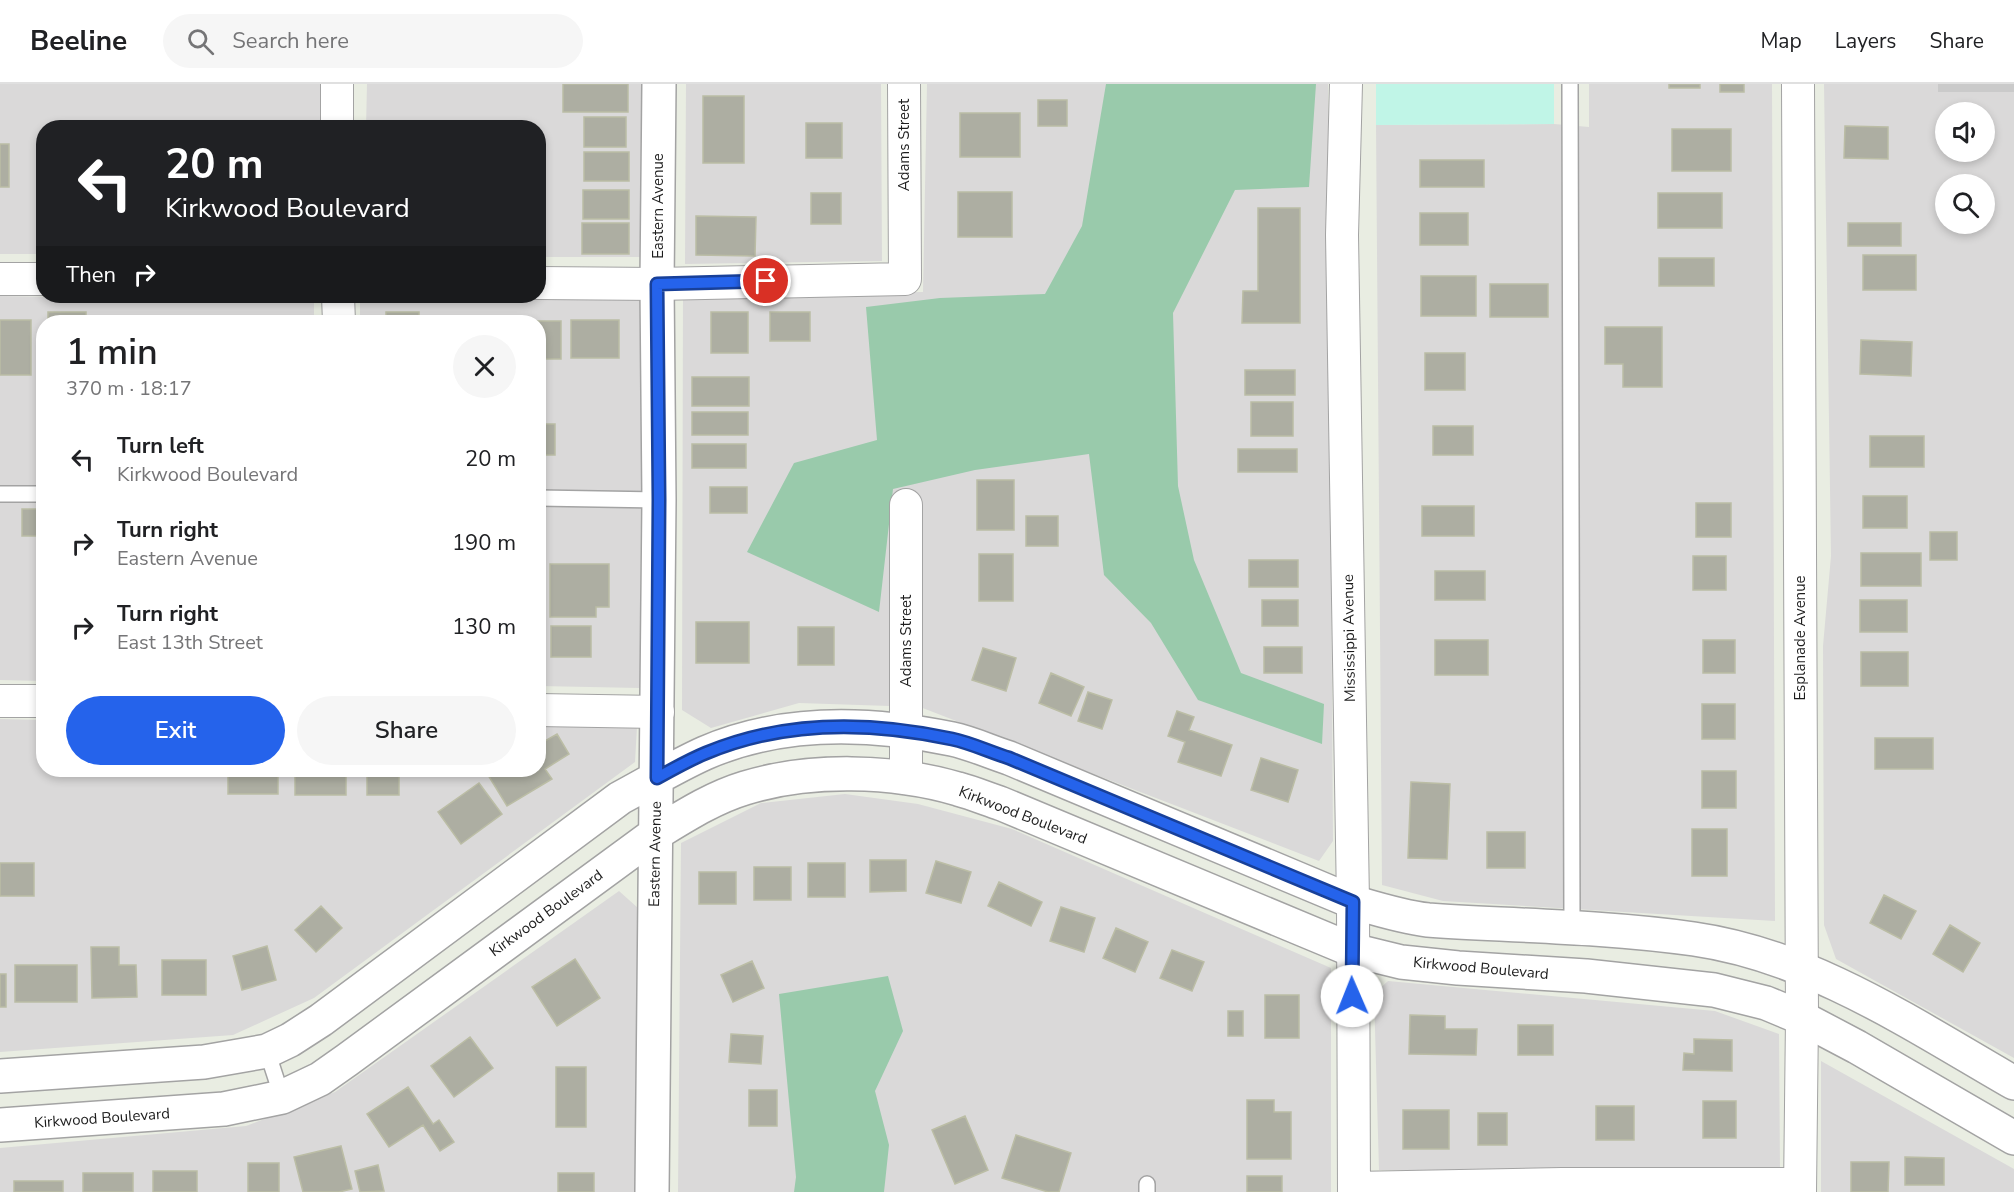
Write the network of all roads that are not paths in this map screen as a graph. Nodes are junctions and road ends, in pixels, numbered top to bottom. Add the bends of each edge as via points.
1 (337, 84) edge
2 (659, 84) edge
3 (904, 84) edge
4 (1346, 84) edge
5 (1570, 84) edge
6 (1798, 84) edge
7 (337, 120) edge
8 (0, 279) edge
9 (36, 279) edge
10 (546, 283) edge
11 (657, 284) junction
12 (0, 494) edge
13 (36, 494) edge
14 (546, 498) edge
15 (659, 500) junction
16 (906, 505) dead end
17 (0, 701) edge
18 (36, 701) edge
19 (546, 710) edge
20 (658, 712) junction
21 (906, 732) junction
22 (657, 778) junction
23 (906, 778) junction
24 (655, 834) junction
25 (1353, 902) junction
26 (1572, 928) junction
27 (1352, 950) junction
28 (1801, 967) junction
29 (1802, 1018) junction
30 (267, 1051) junction
31 (0, 1076) edge
32 (2014, 1083) edge
33 (282, 1097) junction
34 (0, 1125) edge
35 (2014, 1138) edge
36 (1562, 1188) edge
37 (1800, 1188) edge
38 (1354, 1190) edge
39 (652, 1192) edge

1 - 7 street
2 - 11 street, Eastern Avenue
3 - 11 street, Adams Street via 905,279
4 - 25 street, Mississippi Avenue via 1342,235
5 - 26 lane
6 - 28 street, Esplanade Avenue
8 - 9 street
10 - 11 street
11 - 15 street, Eastern Avenue
12 - 13 lane
14 - 15 lane
15 - 20 street, Eastern Avenue
16 - 21 street, Adams Street
17 - 18 street
19 - 20 street
20 - 22 street, Eastern Avenue
21 - 22 street via 863,726 805,728 763,735 706,753
21 - 23 street, Adams Street
21 - 25 street via 954,739 1009,758
22 - 24 street, Eastern Avenue
22 - 30 street via 620,798 321,1020
23 - 24 street, Kirkwood Boulevard via 804,776 745,788 705,804
23 - 27 street, Kirkwood Boulevard via 1002,804
24 - 33 street, Kirkwood Boulevard via 347,1060 320,1079
24 - 39 street, Eastern Avenue
25 - 26 street via 1427,920
25 - 27 street, Mississippi Avenue
26 - 28 street via 1694,939 1741,948
27 - 29 street, Kirkwood Boulevard via 1401,962 1714,990 1766,1003
27 - 38 street, Mississippi Avenue
28 - 29 street, Esplanade Avenue
28 - 32 street
29 - 35 street, Kirkwood Boulevard
29 - 37 street, Esplanade Avenue
30 - 31 street via 204,1062
30 - 33 lane
33 - 34 street, Kirkwood Boulevard via 224,1109
36 - 37 street
36 - 38 street

